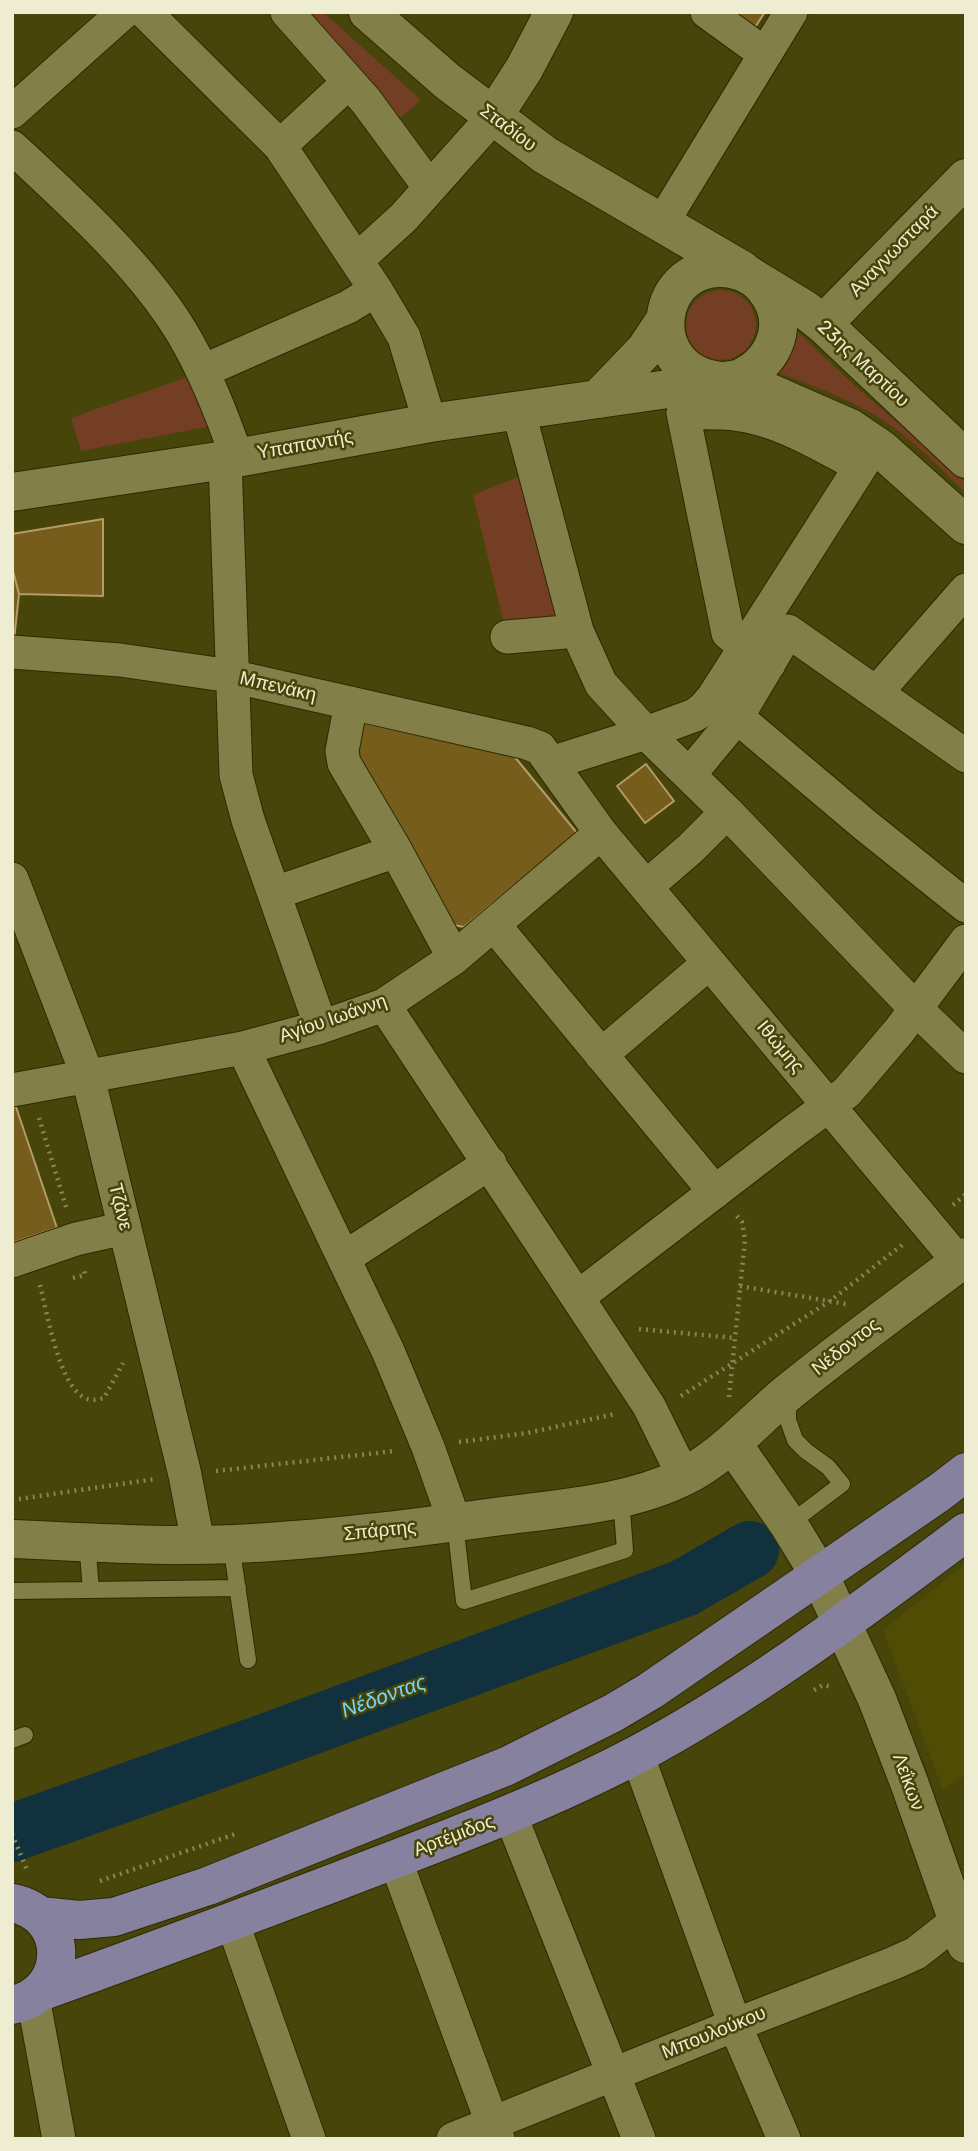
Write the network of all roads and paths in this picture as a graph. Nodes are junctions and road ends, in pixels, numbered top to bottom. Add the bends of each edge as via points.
1 (287, 12) edge
2 (369, 12) edge
3 (554, 12) edge
4 (706, 12) edge
5 (791, 12) edge
6 (141, 13) edge
7 (765, 54) junction
8 (349, 82) junction
9 (12, 112) edge
10 (493, 117) junction
11 (280, 146) junction
12 (12, 147) edge
13 (966, 178) edge
14 (430, 188) junction
15 (662, 223) junction
16 (357, 260) junction
17 (750, 275) junction
18 (376, 290) junction
19 (666, 313) junction
20 (823, 324) junction
21 (203, 371) junction
22 (729, 380) junction
23 (598, 399) junction
24 (518, 409) junction
25 (430, 423) junction
26 (868, 455) junction
27 (230, 459) junction
28 (966, 459) edge
29 (12, 492) edge
30 (966, 525) edge
31 (966, 590) edge
32 (577, 631) junction
33 (507, 637) dead end
34 (12, 652) edge
35 (757, 655) junction
36 (232, 676) junction
37 (876, 693) junction
38 (351, 703) junction
39 (737, 717) junction
40 (646, 733) junction
41 (545, 756) junction
42 (966, 757) edge
43 (689, 775) junction
44 (727, 813) junction
45 (601, 833) junction
46 (396, 851) junction
47 (12, 879) edge
48 (646, 887) junction
49 (275, 893) junction
50 (966, 906) edge
51 (494, 925) junction
52 (966, 941) edge
53 (454, 958) junction
54 (709, 963) junction
55 (384, 1005) junction
56 (916, 1009) junction
57 (321, 1027) junction
58 (243, 1048) junction
59 (601, 1055) junction
60 (966, 1057) edge
61 (88, 1076) junction
62 (21, 1088) edge
63 (829, 1106) junction
64 (490, 1163) junction
65 (715, 1192) junction
66 (966, 1195) edge
67 (928, 1225) junction
68 (125, 1228) junction
69 (76, 1239) junction
70 (344, 1258) junction
71 (962, 1260) edge
72 (28, 1266) edge
73 (63, 1280) dead end
74 (51, 1283) dead end
75 (740, 1286) junction
76 (578, 1297) junction
77 (830, 1301) junction
78 (891, 1311) junction
79 (596, 1325) junction
80 (152, 1338) junction
81 (735, 1338) junction
82 (732, 1364) junction
83 (787, 1394) junction
84 (649, 1406) junction
85 (732, 1443) junction
86 (428, 1447) junction
87 (966, 1472) edge
88 (185, 1475) junction
89 (684, 1477) junction
90 (621, 1498) junction
91 (12, 1500) edge
92 (455, 1523) junction
93 (789, 1525) junction
94 (966, 1532) edge
95 (12, 1539) edge
96 (87, 1542) junction
97 (215, 1544) junction
98 (820, 1576) junction
99 (238, 1588) junction
100 (91, 1590) junction
101 (12, 1591) edge
102 (842, 1624) junction
103 (248, 1660) dead end
104 (636, 1754) junction
105 (510, 1814) junction
106 (242, 1831) dead end
107 (12, 1834) edge
108 (395, 1859) junction
109 (99, 1881) dead end
110 (25, 1894) edge
111 (232, 1921) junction
112 (963, 1926) edge
113 (28, 1998) edge
114 (735, 2025) junction
115 (614, 2073) junction
116 (495, 2131) edge
117 (59, 2139) edge
118 (309, 2139) edge
119 (453, 2139) edge
120 (639, 2139) edge
121 (784, 2139) edge

1 - 8 street
2 - 10 main road, Σταδίου
3 - 10 main road
4 - 7 street
5 - 7 street
6 - 9 street
6 - 11 street
7 - 15 street
8 - 11 street
8 - 14 street
10 - 14 street
10 - 15 main road, Σταδίου via 561,166
11 - 16 street
12 - 21 street via 116,248 180,330
13 - 20 main road, Αναγνωσταρά
14 - 16 street
15 - 17 main road, 23ης Μαρτίου
15 - 19 main road via 674,254
16 - 18 street
17 - 19 main road via 721,268 695,274 681,284
17 - 20 main road, 23ης Μαρτίου
17 - 22 main road via 772,298 778,333 768,358 755,371
18 - 21 street via 348,307
18 - 25 street via 404,337
19 - 22 main road via 666,335 676,359 704,379
19 - 23 main road via 645,350
20 - 28 main road, 23ης Μαρτίου
21 - 27 street via 226,424
22 - 23 main road, Υπαπαντής
22 - 26 main road via 850,428
23 - 24 main road, Υπαπαντής
24 - 25 main road, Υπαπαντής
24 - 32 street
25 - 27 main road, Υπαπαντής
26 - 30 main road
26 - 35 street
26 - 35 street via 753,418 683,413 728,633
27 - 29 main road, Υπαπαντής
27 - 36 street
31 - 37 street
32 - 33 street
32 - 40 street via 601,684
34 - 36 street, Μπενάκη via 120,660
35 - 37 street via 788,631
35 - 39 street
35 - 40 street via 695,715
36 - 38 street, Μπενάκη
36 - 49 street via 236,775
37 - 42 street
38 - 41 street, Μπενάκη via 527,743
38 - 46 street via 344,763
39 - 43 street
39 - 50 street
40 - 41 street
40 - 43 street
41 - 45 street, Ιθώμης
43 - 44 street
44 - 48 street
44 - 56 street
45 - 48 street, Ιθώμης
45 - 51 street, Αγίου Ιωάννη
46 - 49 street
46 - 53 street
47 - 61 street, Τζάνε
48 - 54 street, Ιθώμης
49 - 57 street
51 - 53 street, Αγίου Ιωάννη
51 - 59 street
52 - 56 street
53 - 55 street, Αγίου Ιωάννη
54 - 59 street
54 - 63 street, Ιθώμης
55 - 57 street, Αγίου Ιωάννη
55 - 64 street
56 - 60 street
56 - 63 street via 856,1084
57 - 58 street, Αγίου Ιωάννη
58 - 61 street, Αγίου Ιωάννη
58 - 70 street
59 - 65 street
61 - 62 street, Αγίου Ιωάννη
61 - 68 street, Τζάνε
62 - 69 path
63 - 65 street
63 - 67 street, Ιθώμης
64 - 70 street
64 - 76 street
65 - 75 path via 744,1227
65 - 76 street
66 - 67 path
67 - 71 street, Ιθώμης
67 - 77 path
68 - 69 street
68 - 80 street, Τζάνε
69 - 72 street
69 - 73 path via 85,1275
70 - 86 street
71 - 78 main road, Νέδοντος
72 - 74 path
72 - 80 path via 67,1379 86,1399 104,1398 133,1350
75 - 77 path
75 - 81 path
76 - 79 street
77 - 78 path
77 - 82 path
78 - 83 main road, Νέδοντος
79 - 81 path
79 - 84 street
80 - 88 street, Τζάνε
81 - 82 path
82 - 84 path via 680,1397
82 - 85 path via 726,1435
83 - 85 main road, Νέδοντος
83 - 93 lane via 795,1440 842,1484
84 - 86 path via 527,1433
84 - 89 street
85 - 89 main road, Σπάρτης
85 - 93 main road
86 - 88 path
86 - 92 street
87 - 98 main road
88 - 91 path
88 - 97 street, Τζάνε
89 - 90 main road, Σπάρτης
90 - 92 main road, Σπάρτης
90 - 92 lane via 625,1550 464,1601
92 - 97 main road, Σπάρτης
93 - 98 main road
94 - 102 main road, Αρτέμιδος
95 - 96 main road, Σπάρτης
96 - 97 main road, Σπάρτης
96 - 100 lane
97 - 99 lane
98 - 102 main road
98 - 110 main road via 641,1696 498,1770 208,1886 114,1917 79,1920
99 - 100 lane
99 - 103 lane
100 - 101 lane
102 - 104 main road, Αρτέμιδος via 738,1694
102 - 112 main road, Λεΐκων via 877,1699
104 - 105 main road, Αρτέμιδος
104 - 114 street
105 - 108 main road, Αρτέμιδος
105 - 115 street
106 - 109 path
107 - 110 path
108 - 111 main road, Αρτέμιδος
108 - 116 street
110 - 113 main road via 53,1935 57,1958 53,1973
111 - 113 main road, Αρτέμιδος
111 - 118 street
112 - 114 street, Μπουλούκου via 916,1953
113 - 117 street
114 - 115 street, Μπουλούκου
114 - 121 street
115 - 116 street, Μπουλούκου
115 - 120 street
116 - 119 street, Μπουλούκου

